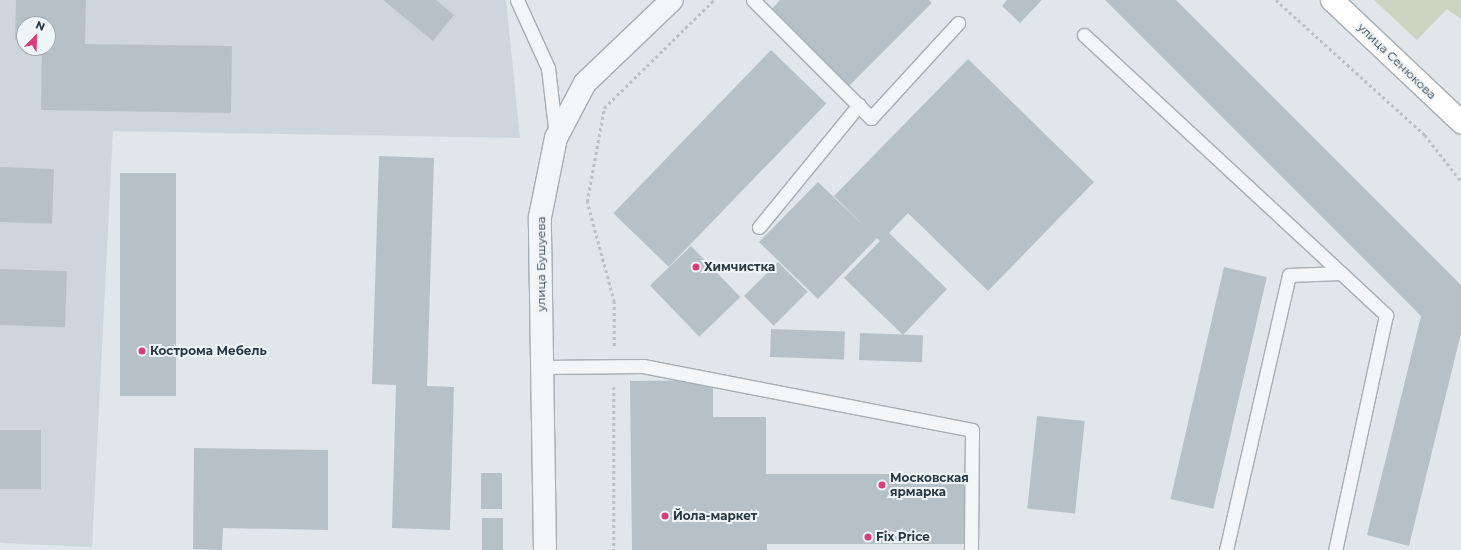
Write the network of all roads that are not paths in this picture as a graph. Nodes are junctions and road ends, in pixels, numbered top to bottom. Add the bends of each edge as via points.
1 (517, 0) edge
2 (672, 0) edge
3 (753, 0) edge
4 (1332, 0) edge
5 (958, 23) dead end
6 (1084, 35) dead end
7 (858, 105) junction
8 (1461, 122) edge
9 (556, 138) junction
10 (759, 227) dead end
11 (1341, 273) junction
12 (542, 367) junction
13 (545, 550) edge
14 (971, 550) edge
15 (1226, 550) edge
16 (1334, 550) edge

1 - 9 lane via 548,68
2 - 9 street, улица Бушуева via 585,83
3 - 7 lane
4 - 8 main road, улица Сенюкова
5 - 7 lane via 871,118
6 - 11 lane
7 - 10 lane
9 - 12 street, улица Бушуева via 540,217
11 - 15 lane via 1289,275
11 - 16 lane via 1386,314
12 - 13 street, улица Бушуева
12 - 14 lane via 643,366 972,430

